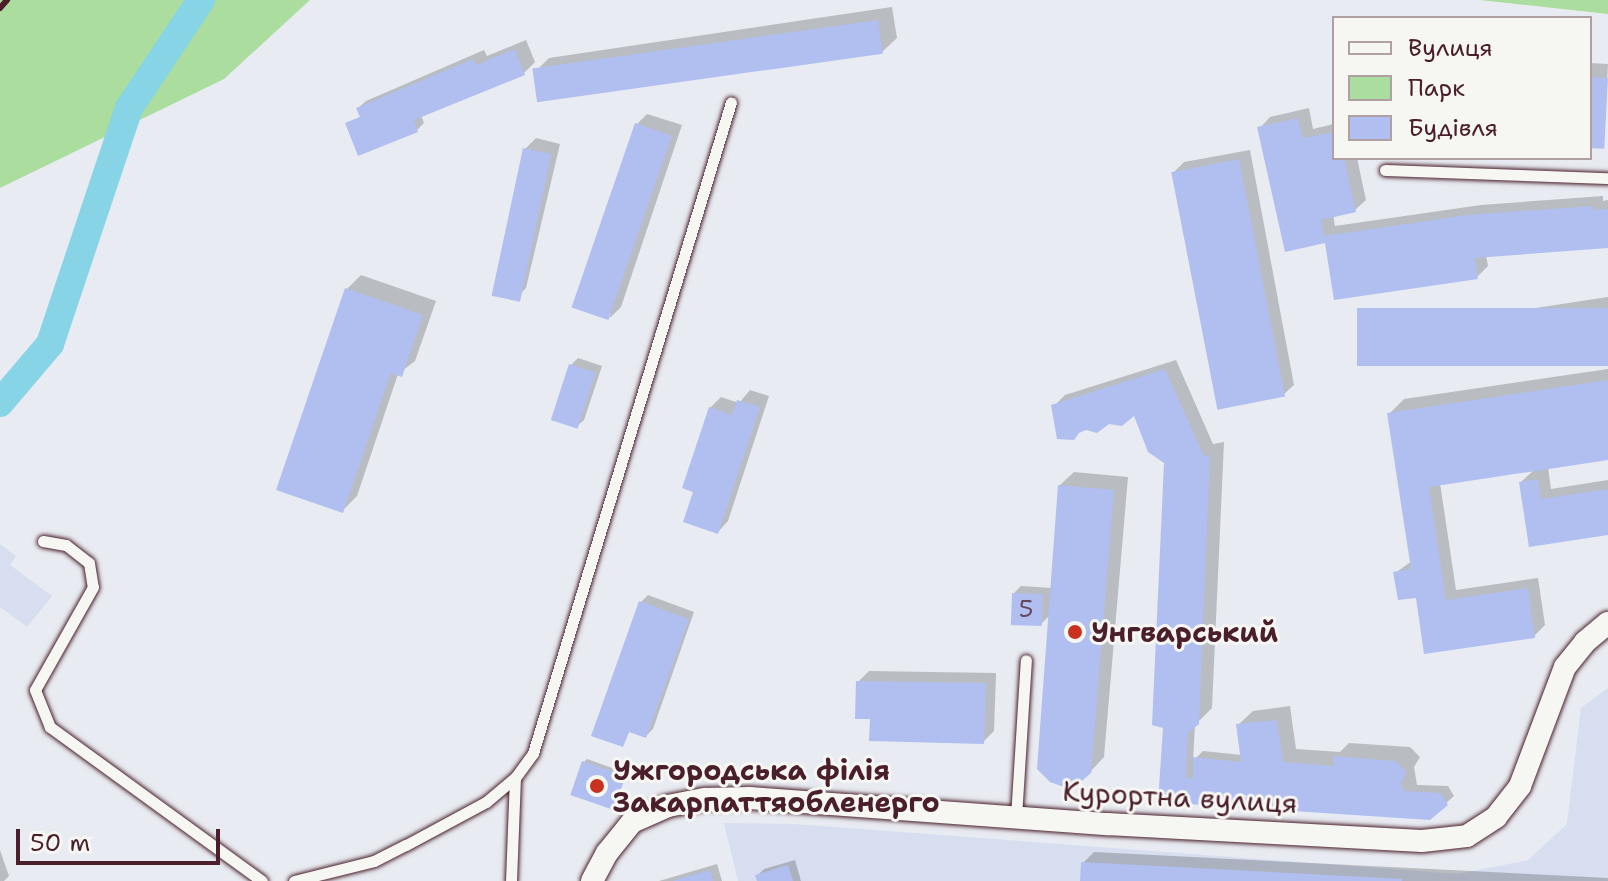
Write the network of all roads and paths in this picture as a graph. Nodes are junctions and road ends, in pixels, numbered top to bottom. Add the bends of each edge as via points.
1 (731, 102) dead end
2 (1385, 170) dead end
3 (1608, 178) edge
4 (43, 541) dead end
5 (1608, 623) edge
6 (1026, 660) dead end
7 (515, 778) junction
8 (1016, 817) junction
9 (262, 881) edge
10 (294, 881) edge
11 (511, 881) edge
12 (592, 881) edge

1 - 7 lane via 542,729
2 - 3 lane
4 - 9 lane via 66,545 89,563 93,587 35,690 50,727
5 - 8 street, Курортна вулиця via 1565,667 1520,786 1496,817 1467,836 1422,841
6 - 8 lane
7 - 10 lane via 486,802 374,861
7 - 11 lane
8 - 12 street, Курортна вулиця via 750,798 685,801 632,822

